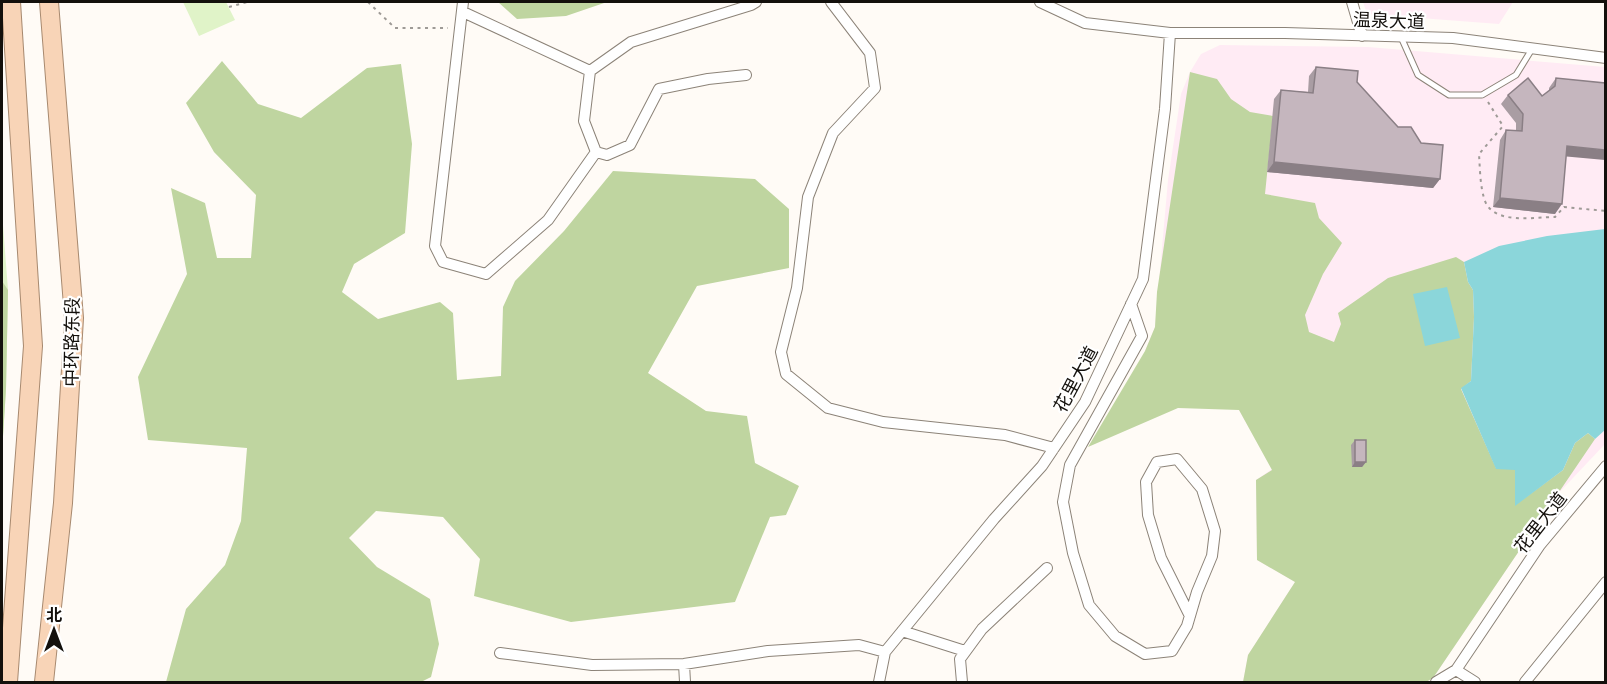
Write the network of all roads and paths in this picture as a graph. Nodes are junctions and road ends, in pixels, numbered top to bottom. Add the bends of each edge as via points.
1 (11, 2) edge
2 (49, 2) edge
3 (248, 2) edge
4 (368, 2) edge
5 (756, 2) edge
6 (831, 2) edge
7 (1040, 2) edge
8 (1352, 2) edge
9 (229, 7) dead end
10 (463, 7) edge
11 (461, 28) junction
12 (1170, 33) junction
13 (1362, 36) junction
14 (1401, 37) junction
15 (1532, 49) junction
16 (1605, 58) edge
17 (590, 71) junction
18 (746, 75) dead end
19 (1482, 94) junction
20 (596, 152) junction
21 (1605, 211) edge
22 (1131, 304) junction
23 (1054, 448) junction
24 (1605, 466) edge
25 (1047, 568) dead end
26 (1605, 582) edge
27 (1190, 616) junction
28 (902, 631) junction
29 (965, 651) junction
30 (885, 652) junction
31 (500, 653) dead end
32 (684, 664) junction
33 (1456, 670) junction
34 (8, 682) edge
35 (44, 682) edge
36 (685, 682) edge
37 (879, 682) edge
38 (962, 682) edge
39 (1436, 682) edge
40 (1475, 682) edge
41 (1525, 682) edge

1 - 34 highway via 33,345
2 - 35 highway, 中环路东段 via 74,318 64,493
3 - 9 path
4 - 11 path via 395,28
5 - 17 street via 631,42
6 - 23 street via 870,53 875,88 833,133 808,197 797,288 781,352 786,374 828,408 883,422 1005,435
7 - 12 street, 温泉大道 via 1085,23
8 - 13 street
10 - 11 street
10 - 17 street
11 - 20 street via 435,246 443,262 486,274 548,220
12 - 13 street, 温泉大道
12 - 22 street, 花里大道 via 1165,108 1143,279
13 - 14 street, 温泉大道
14 - 15 street, 温泉大道 via 1453,38
14 - 19 lane via 1419,75 1449,94
15 - 16 street, 温泉大道
15 - 19 lane via 1516,75
17 - 20 street via 584,121
18 - 20 street via 659,89 630,145 607,155
19 - 21 path via 1503,126 1479,154 1486,203 1499,215 1522,218 1555,217 1564,207
22 - 23 street, 花里大道 via 1084,402
22 - 27 street via 1142,336 1070,465 1063,502 1089,605 1115,636 1145,654 1172,651
23 - 28 street, 花里大道
24 - 33 street, 花里大道 via 1540,544
25 - 29 street via 982,629
26 - 41 street
27 - 27 street via 1212,556 1215,531 1202,489 1177,459 1157,462 1146,482 1148,515 1161,558
28 - 29 street
28 - 30 street, 花里大道
29 - 38 street via 960,659
30 - 32 street via 859,645 768,651
30 - 37 street, 花里大道
31 - 32 street via 592,665
32 - 36 street
33 - 39 street, 花里大道
33 - 40 street

